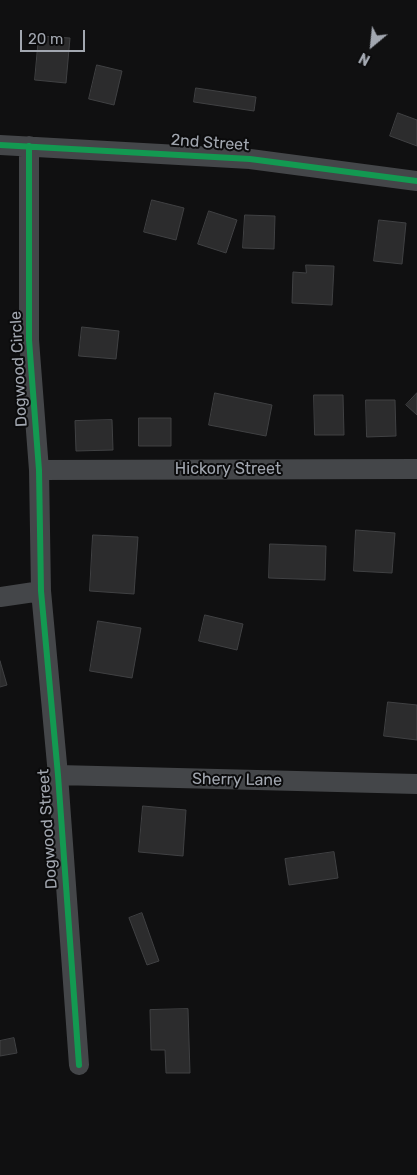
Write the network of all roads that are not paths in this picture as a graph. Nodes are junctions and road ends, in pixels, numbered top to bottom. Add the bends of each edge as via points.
1 (0, 145) edge
2 (28, 146) junction
3 (417, 181) edge
4 (417, 469) edge
5 (39, 470) junction
6 (41, 591) junction
7 (0, 597) edge
8 (58, 775) junction
9 (417, 784) edge
10 (79, 1065) dead end

1 - 2 street, 2nd Street
2 - 3 street, 2nd Street via 250,159
2 - 5 street, Dogwood Circle via 29,340
4 - 5 street, Hickory Street
5 - 6 street, Dogwood Circle
6 - 7 street
6 - 8 street, Dogwood Street
8 - 9 street, Sherry Lane
8 - 10 street, Dogwood Street

